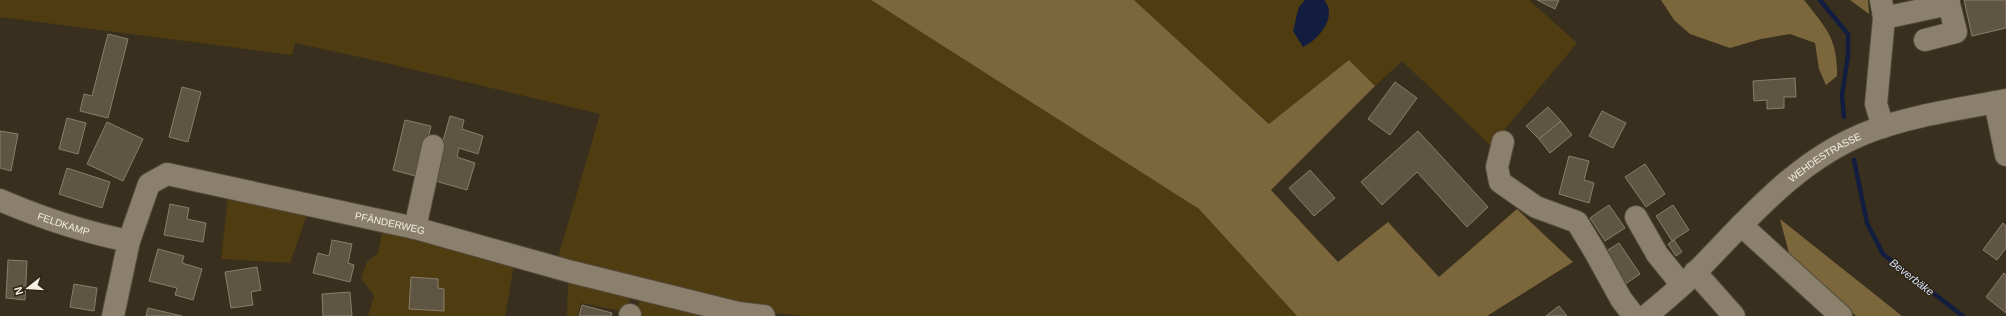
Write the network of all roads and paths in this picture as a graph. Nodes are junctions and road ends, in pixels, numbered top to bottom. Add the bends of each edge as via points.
1 (1949, 2) edge
2 (1883, 9) edge
3 (1925, 40) dead end
4 (2001, 101) edge
5 (1883, 127) junction
6 (1503, 142) dead end
7 (433, 146) dead end
8 (2006, 156) edge
9 (0, 200) edge
10 (1636, 217) dead end
11 (1741, 225) junction
12 (415, 228) junction
13 (129, 241) junction
14 (1689, 279) junction
15 (113, 316) edge
16 (764, 316) edge
17 (1634, 316) edge
18 (1646, 316) edge
19 (1734, 316) edge
20 (1841, 316) edge

1 - 2 street
1 - 3 street via 1956,32
2 - 5 street via 1876,104
4 - 5 street, WEHDESTRASSE
4 - 8 street
5 - 11 street, WEHDESTRASSE via 1844,143 1804,168 1780,187
6 - 17 street via 1493,187 1577,222
7 - 12 street
9 - 13 street, FELDKAMP via 91,234
10 - 14 street via 1657,254
11 - 14 street, WEHDESTRASSE
11 - 20 street
12 - 13 street, PFÄNDERWEG via 167,174 149,184
12 - 16 street, PFÄNDERWEG via 572,272
13 - 15 street, PFÄNDERWEG
14 - 18 street, WEHDESTRASSE
14 - 19 street

